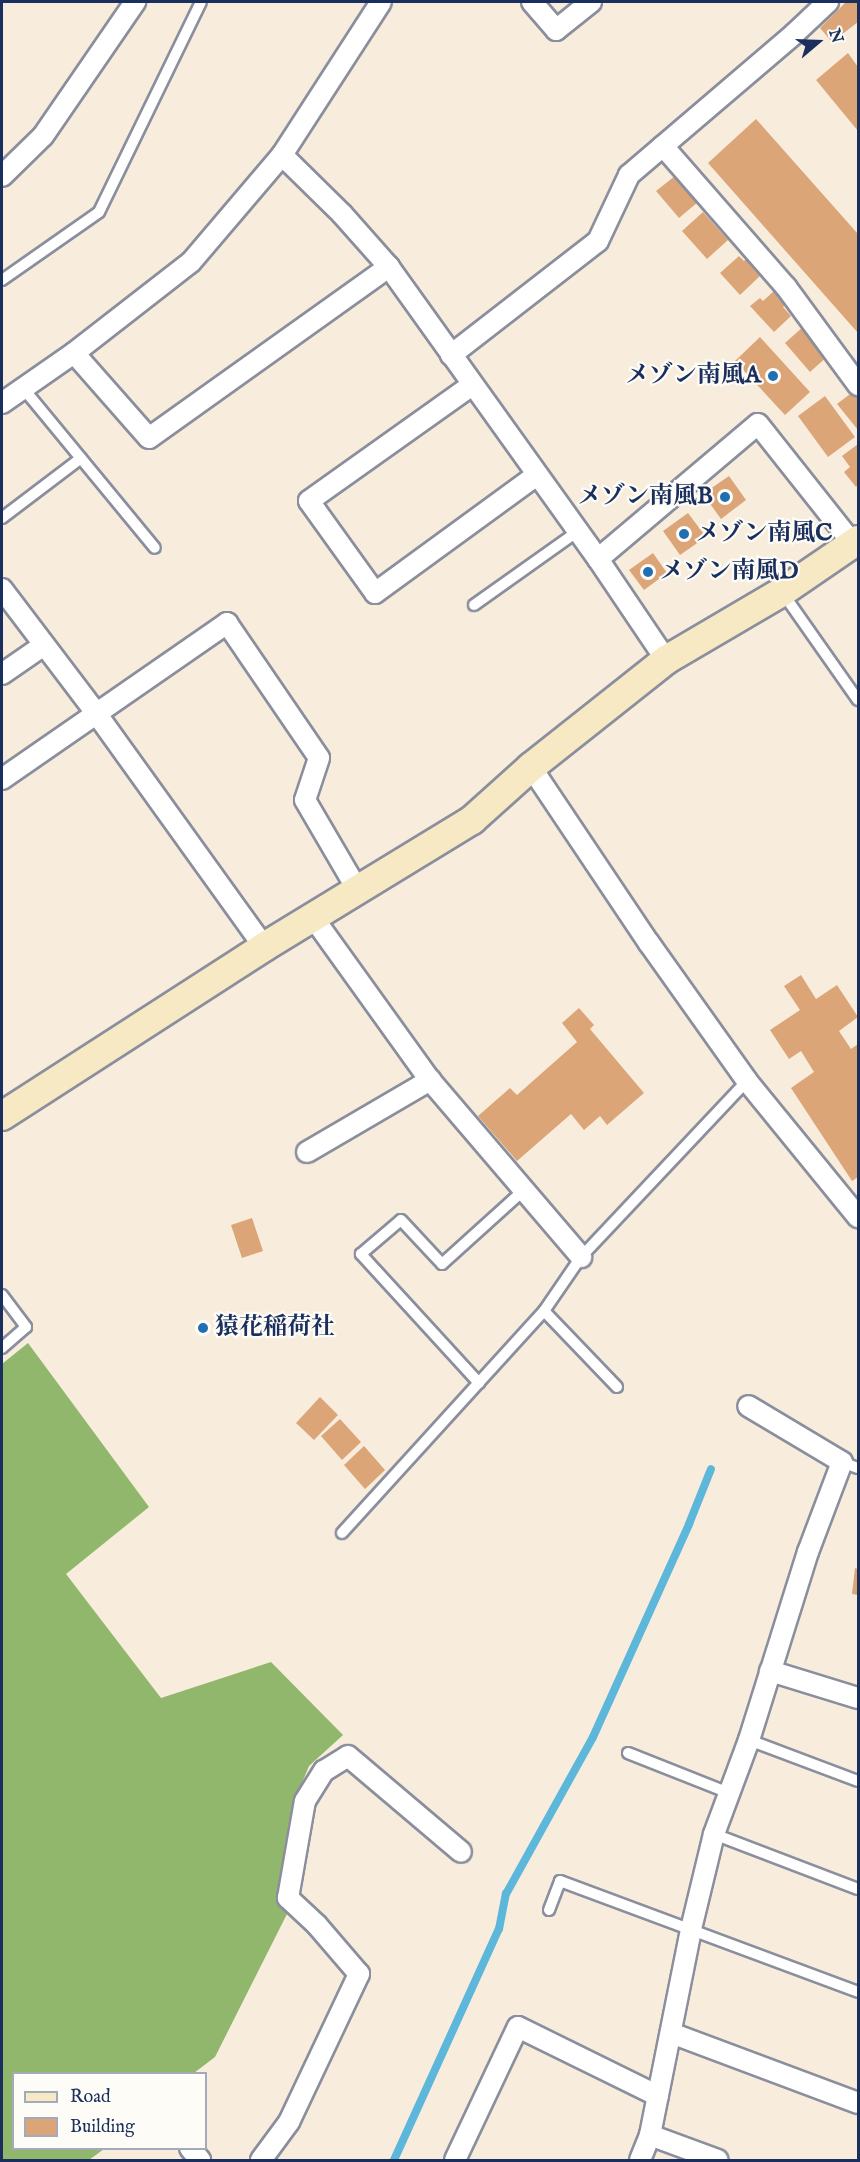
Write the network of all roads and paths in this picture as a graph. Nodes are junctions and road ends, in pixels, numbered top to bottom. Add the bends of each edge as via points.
1 (135, 2) edge
2 (201, 2) edge
3 (381, 2) edge
4 (532, 2) edge
5 (591, 2) edge
6 (828, 2) edge
7 (663, 146) junction
8 (282, 155) junction
9 (2, 176) edge
10 (389, 267) junction
11 (2, 280) edge
12 (74, 353) junction
13 (451, 355) junction
14 (472, 385) junction
15 (858, 385) edge
16 (23, 388) junction
17 (2, 403) edge
18 (81, 458) junction
19 (537, 475) junction
20 (2, 519) edge
21 (578, 531) junction
22 (856, 542) edge
23 (155, 548) dead end
24 (598, 559) junction
25 (2, 589) edge
26 (782, 592) junction
27 (474, 605) dead end
28 (44, 645) junction
29 (666, 660) junction
30 (2, 674) edge
31 (858, 700) edge
32 (96, 713) junction
33 (531, 767) junction
34 (2, 779) edge
35 (357, 889) junction
36 (312, 916) junction
37 (264, 946) junction
38 (430, 1080) junction
39 (747, 1081) junction
40 (3, 1112) edge
41 (307, 1152) dead end
42 (524, 1190) junction
43 (858, 1217) edge
44 (580, 1257) junction
45 (2, 1294) edge
46 (544, 1311) junction
47 (2, 1347) edge
48 (479, 1383) junction
49 (617, 1387) dead end
50 (748, 1406) dead end
51 (850, 1465) edge
52 (342, 1533) dead end
53 (770, 1671) junction
54 (858, 1698) edge
55 (749, 1740) junction
56 (628, 1753) dead end
57 (858, 1781) edge
58 (729, 1793) junction
59 (714, 1834) junction
60 (461, 1852) dead end
61 (858, 1889) edge
62 (549, 1910) dead end
63 (691, 1929) junction
64 (858, 1992) edge
65 (671, 2034) junction
66 (658, 2096) junction
67 (858, 2103) edge
68 (650, 2134) junction
69 (261, 2160) edge
70 (455, 2160) edge
71 (640, 2160) edge
72 (718, 2160) edge

1 - 9 street via 43,136
2 - 11 lane via 99,212
3 - 8 street
4 - 5 street via 556,30
6 - 7 street
7 - 13 street via 629,175 598,241
7 - 15 street via 786,286
8 - 10 street
8 - 12 street via 191,262
10 - 12 street via 149,438
10 - 13 street
12 - 16 street
13 - 14 street
14 - 19 street
14 - 19 street via 309,501 375,593
16 - 17 street
16 - 18 lane
18 - 20 lane
18 - 23 lane
19 - 21 street
21 - 24 street
21 - 27 lane
22 - 24 street via 758,424
22 - 26 street
24 - 29 street
25 - 28 street
26 - 29 street
26 - 31 lane
28 - 30 street
28 - 32 street
29 - 33 street
32 - 34 street
32 - 35 street via 227,623 319,758 305,800
32 - 37 street
33 - 35 street via 472,819
33 - 39 street
35 - 36 street
36 - 37 street
36 - 38 street
37 - 40 street
38 - 41 street
38 - 42 street
39 - 43 street
39 - 44 lane
42 - 44 street
42 - 48 lane via 442,1264 401,1220 361,1254
44 - 46 lane
45 - 47 lane via 26,1327
46 - 48 lane
46 - 49 lane
48 - 52 lane
50 - 51 street
51 - 53 street via 808,1552
53 - 54 street
53 - 55 street
55 - 57 lane
55 - 58 street
56 - 58 lane
58 - 59 street
59 - 61 lane
59 - 63 street
60 - 69 street via 348,1756 324,1771 305,1801 288,1898 359,1974 289,2122
62 - 63 lane via 560,1881
63 - 64 lane
63 - 65 street
65 - 66 street
65 - 67 street
66 - 68 street
66 - 70 street via 518,2027
68 - 71 street
68 - 72 street

